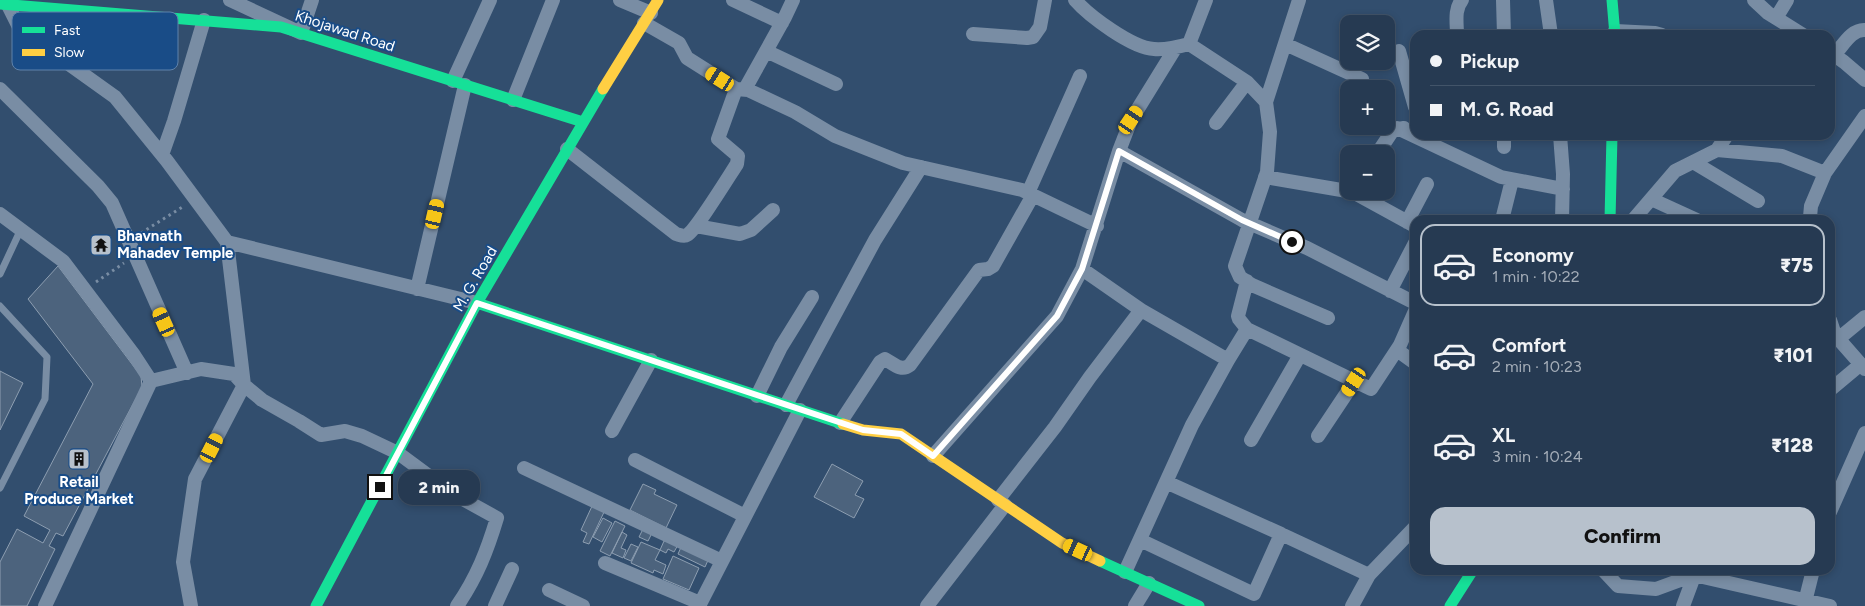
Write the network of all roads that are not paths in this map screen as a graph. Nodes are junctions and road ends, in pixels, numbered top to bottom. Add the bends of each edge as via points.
1 (92, 0) edge
2 (230, 0) edge
3 (312, 0) edge
4 (490, 0) edge
5 (553, 0) edge
6 (620, 0) edge
7 (658, 0) edge
8 (733, 0) edge
9 (792, 0) edge
10 (1045, 0) edge
11 (1074, 0) edge
12 (1206, 0) edge
13 (1299, 0) edge
14 (1462, 0) edge
15 (1503, 0) edge
16 (1546, 0) edge
17 (1612, 0) edge
18 (1754, 0) edge
19 (1787, 0) edge
20 (4, 5) edge
21 (83, 11) junction
22 (96, 12) edge
23 (12, 17) edge
24 (178, 18) edge
25 (647, 18) junction
26 (1776, 18) junction
27 (204, 20) junction
28 (782, 23) junction
29 (1458, 30) edge
30 (1504, 30) edge
31 (1550, 30) edge
32 (1615, 30) edge
33 (1795, 30) edge
34 (1865, 30) edge
35 (301, 33) junction
36 (973, 34) dead end
37 (1285, 44) junction
38 (1183, 45) junction
39 (766, 51) junction
40 (1398, 51) dead end
41 (1835, 51) edge
42 (1835, 56) edge
43 (77, 70) edge
44 (1080, 76) dead end
45 (1362, 79) dead end
46 (1865, 80) edge
47 (1247, 82) junction
48 (459, 83) junction
49 (836, 84) dead end
50 (0, 89) edge
51 (740, 89) junction
52 (1410, 91) edge
53 (513, 100) junction
54 (1266, 102) junction
55 (1865, 116) edge
56 (583, 122) junction
57 (1216, 123) dead end
58 (1397, 128) junction
59 (1410, 128) edge
60 (1410, 134) edge
61 (1422, 140) edge
62 (1560, 140) edge
63 (1612, 140) edge
64 (1724, 140) edge
65 (1383, 145) edge
66 (567, 149) junction
67 (1717, 150) junction
68 (1119, 151) junction
69 (162, 155) junction
70 (1693, 162) junction
71 (921, 167) junction
72 (1825, 173) junction
73 (1265, 177) junction
74 (1512, 180) junction
75 (1427, 184) dead end
76 (1563, 189) junction
77 (1340, 190) edge
78 (1030, 194) junction
79 (1651, 199) junction
80 (1368, 200) edge
81 (1758, 201) dead end
82 (773, 210) dead end
83 (0, 214) edge
84 (1415, 215) edge
85 (1503, 215) edge
86 (1562, 215) edge
87 (1610, 215) edge
88 (1637, 215) edge
89 (1686, 215) edge
90 (1810, 215) edge
91 (1249, 222) junction
92 (1410, 223) edge
93 (696, 226) junction
94 (1096, 226) junction
95 (21, 230) junction
96 (227, 242) junction
97 (1410, 253) edge
98 (1082, 269) junction
99 (0, 274) edge
100 (1247, 281) junction
101 (417, 288) junction
102 (1390, 291) junction
103 (812, 297) dead end
104 (1410, 301) edge
105 (477, 303) junction
106 (0, 306) edge
107 (1141, 310) junction
108 (1865, 317) edge
109 (1328, 318) dead end
110 (1410, 321) edge
111 (1247, 329) junction
112 (1835, 335) edge
113 (1835, 337) edge
114 (1396, 350) junction
115 (1300, 355) junction
116 (650, 360) junction
117 (1228, 360) junction
118 (1410, 360) edge
119 (1863, 366) edge
120 (187, 373) junction
121 (151, 381) junction
122 (1354, 382) junction
123 (244, 385) junction
124 (1835, 386) edge
125 (757, 396) junction
126 (786, 405) junction
127 (800, 410) junction
128 (840, 422) junction
129 (612, 431) dead end
130 (1865, 434) edge
131 (1318, 436) dead end
132 (1251, 440) dead end
133 (398, 453) junction
134 (933, 456) junction
135 (635, 460) dead end
136 (524, 468) dead end
137 (1166, 482) junction
138 (0, 488) edge
139 (1835, 501) edge
140 (1002, 502) junction
141 (745, 516) junction
142 (1410, 531) edge
143 (1281, 534) junction
144 (1140, 540) junction
145 (722, 560) junction
146 (605, 563) dead end
147 (512, 569) dead end
148 (1125, 572) junction
149 (1369, 575) junction
150 (1470, 575) edge
151 (1608, 575) edge
152 (1690, 575) edge
153 (1694, 575) edge
154 (1702, 575) edge
155 (1812, 575) edge
156 (1149, 583) junction
157 (548, 590) dead end
158 (1805, 603) edge
159 (699, 604) edge
160 (45, 606) edge
161 (192, 606) edge
162 (316, 606) edge
163 (457, 606) edge
164 (495, 606) edge
165 (582, 606) edge
166 (927, 606) edge
167 (1135, 606) edge
168 (1199, 606) edge
169 (1352, 606) edge
170 (1450, 606) edge
171 (1683, 606) edge
172 (1830, 606) edge

1 - 21 street
2 - 35 street
3 - 35 street
4 - 48 street
5 - 53 street
6 - 25 street
7 - 25 street, M. G. Road
8 - 28 street
9 - 28 street
10 - 36 street via 1040,27 1033,37
11 - 38 street via 1132,43 1153,49
12 - 38 street
13 - 37 street
14 - 29 street via 1456,10
15 - 30 street
16 - 31 street
17 - 32 street
18 - 26 street
19 - 26 street
20 - 21 street, Khojawad Road
20 - 23 street
21 - 22 street, Khojawad Road
24 - 27 street, Khojawad Road
25 - 51 street via 678,43 687,58
25 - 56 street, M. G. Road
26 - 33 street
27 - 35 street, Khojawad Road via 281,27
27 - 69 street
28 - 39 street
34 - 41 street via 1852,34
35 - 48 street, Khojawad Road
37 - 45 street
37 - 54 street
38 - 47 street
38 - 68 street via 1131,120
39 - 49 street
39 - 51 street
40 - 52 street
42 - 46 street
43 - 69 street via 115,97
44 - 78 street
47 - 54 street
47 - 57 street
48 - 53 street, Khojawad Road
48 - 101 street
50 - 120 street via 112,204
51 - 71 street via 795,112 835,136
51 - 93 street via 718,139 738,156 737,164
53 - 56 street, Khojawad Road
54 - 73 street via 1270,132
55 - 72 street
56 - 66 street, M. G. Road
58 - 59 street
58 - 60 street
58 - 65 street
61 - 74 street
62 - 76 street
63 - 87 street
64 - 67 street
66 - 93 street via 676,234 687,235
66 - 105 street, M. G. Road
67 - 70 street
67 - 72 street via 1782,156
68 - 91 street
68 - 94 street
69 - 96 street
70 - 79 street via 1676,171
70 - 81 street
71 - 78 street
71 - 126 street via 875,240
72 - 90 street
73 - 77 street
73 - 91 street
74 - 76 street
74 - 85 street
75 - 84 street
76 - 86 street
78 - 94 street
78 - 128 street via 993,266 979,270 910,365 899,368 885,359 880,362
79 - 88 street
79 - 89 street
80 - 92 street
82 - 93 street via 751,230 740,234
83 - 95 street
91 - 100 street via 1235,266
91 - 102 street
94 - 98 street
95 - 99 lane
95 - 121 street via 63,261
96 - 101 street
96 - 123 street
97 - 102 street
98 - 107 street
98 - 134 street via 1057,316
100 - 109 street
100 - 111 street via 1238,316
101 - 105 street
102 - 104 street
103 - 125 street via 781,347
105 - 116 street
105 - 133 street, M. G. Road
106 - 138 lane via 47,357 45,400
107 - 117 street
107 - 140 street
108 - 112 street via 1843,335
110 - 114 street
111 - 115 street
111 - 117 street
113 - 119 street
114 - 118 street
114 - 122 street via 1371,389
115 - 122 street
115 - 132 street
116 - 125 street
116 - 129 street
117 - 137 street via 1192,425
119 - 124 street
120 - 121 street
120 - 123 street via 201,369 234,374
121 - 160 street
122 - 131 street
123 - 133 street via 262,400 321,435 345,431
123 - 161 street via 196,479 183,562
125 - 126 street
126 - 127 street
127 - 128 street
127 - 141 street
128 - 134 street via 863,430 901,434
130 - 139 street
133 - 162 street, M. G. Road
133 - 163 street via 452,493 496,518 486,554 472,585
134 - 140 street
135 - 141 street
136 - 145 street
137 - 143 street
137 - 144 street
140 - 148 street via 1062,543
140 - 166 street
141 - 145 street
142 - 149 street
143 - 144 street via 1254,594
143 - 149 street
144 - 148 street
145 - 159 street
146 - 159 street
147 - 164 street
148 - 156 street
149 - 169 street
150 - 170 street
151 - 152 street via 1618,586 1656,589
153 - 171 street
154 - 158 street
155 - 158 street
156 - 167 street
156 - 168 street
157 - 165 street
158 - 172 street

